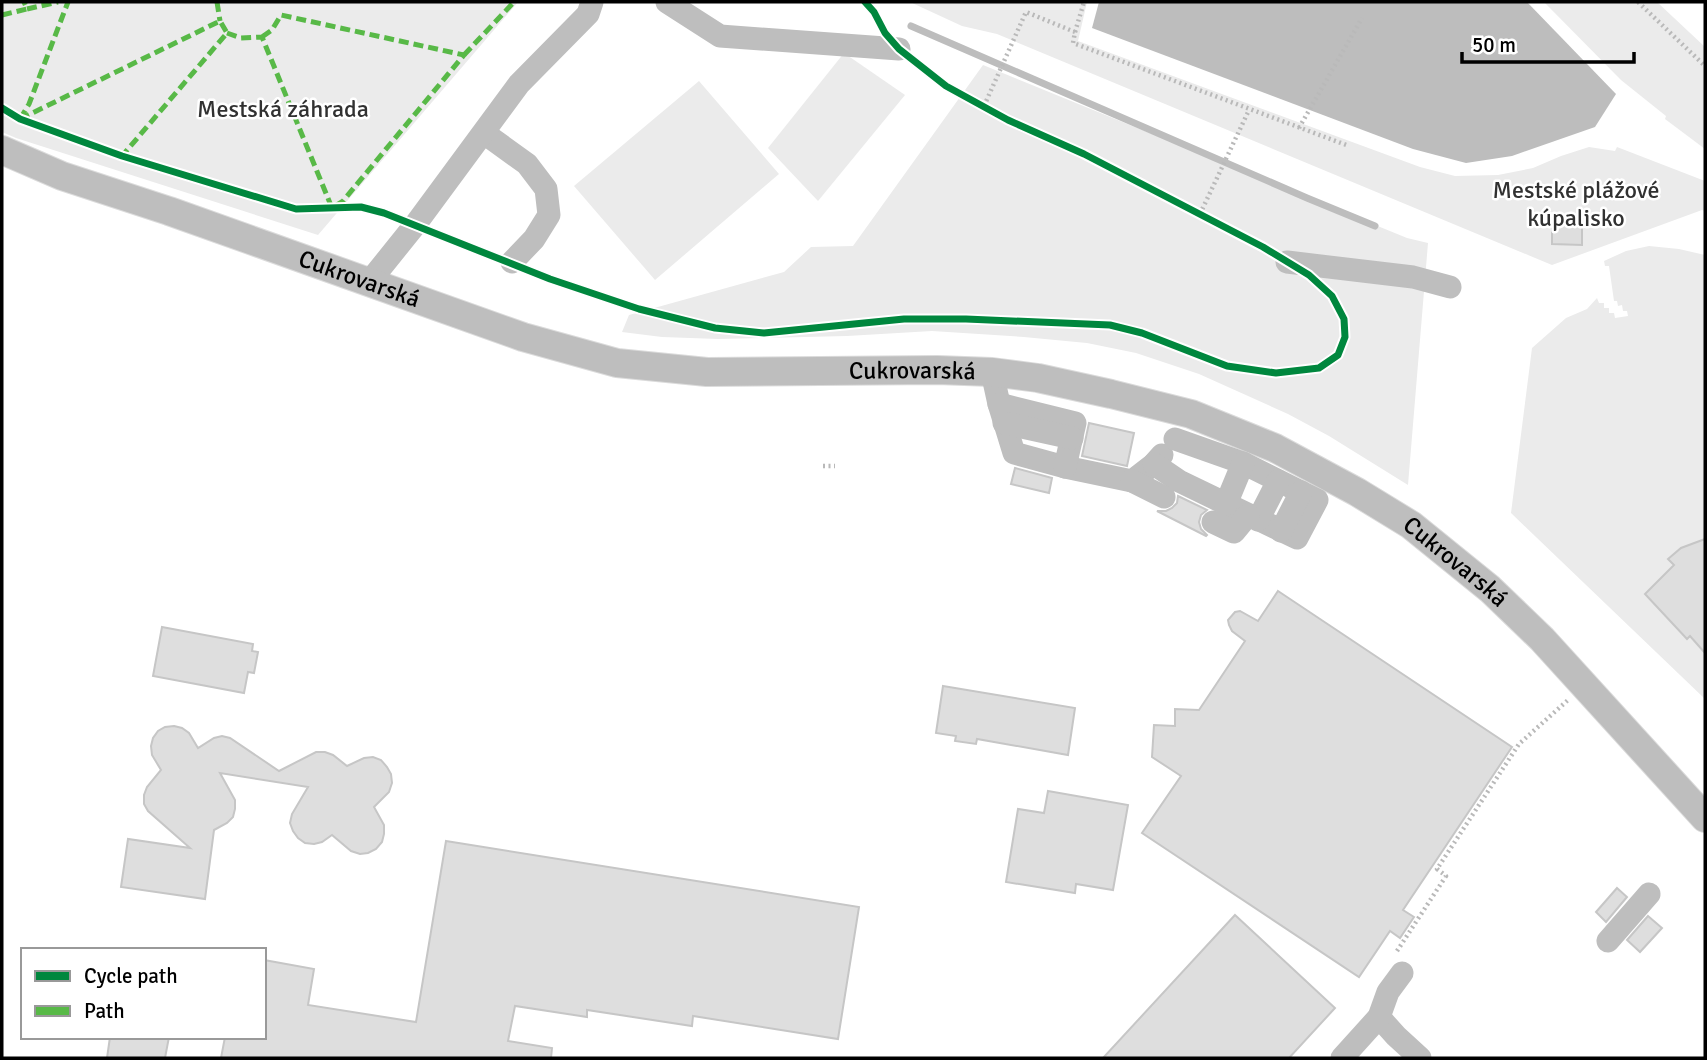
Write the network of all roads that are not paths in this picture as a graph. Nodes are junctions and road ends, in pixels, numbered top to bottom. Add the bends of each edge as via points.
1 (592, 2) edge
2 (667, 2) edge
3 (899, 49) dead end
4 (484, 133) junction
5 (2, 150) edge
6 (512, 262) dead end
7 (1287, 262) dead end
8 (370, 281) junction
9 (1450, 287) dead end
10 (992, 372) junction
11 (1002, 413) junction
12 (1191, 414) junction
13 (1175, 439) junction
14 (1243, 463) junction
15 (1153, 464) junction
16 (1065, 467) junction
17 (1132, 481) junction
18 (1278, 481) junction
19 (1164, 497) dead end
20 (1219, 513) junction
21 (1253, 517) junction
22 (1678, 788) junction
23 (1705, 802) edge
24 (1705, 818) edge
25 (1649, 894) dead end
26 (1608, 941) dead end
27 (1396, 967) road end
28 (1379, 1017) junction
29 (1342, 1058) edge
30 (1420, 1058) edge

1 - 4 lane via 588,14 519,84
2 - 3 lane via 720,36
4 - 6 lane via 527,164 546,189 549,215
4 - 8 lane
5 - 8 main road, Cukrovarská via 62,176
7 - 9 lane via 1413,277
8 - 10 main road, Cukrovarská via 523,337 617,363 707,372
10 - 11 lane
10 - 12 main road, Cukrovarská via 1038,378
11 - 16 lane via 1014,453
11 - 16 lane via 1072,438
12 - 13 lane
12 - 22 main road, Cukrovarská via 1275,448 1411,525 1490,589 1542,639
13 - 14 lane
13 - 15 lane
14 - 18 lane
14 - 20 lane
15 - 17 lane
15 - 20 lane
16 - 17 lane
17 - 19 lane
18 - 21 lane
18 - 21 lane via 1317,500 1289,534
20 - 21 lane
22 - 23 main road
22 - 24 main road, Cukrovarská
25 - 26 lane
27 - 28 lane
28 - 29 lane
28 - 30 lane

